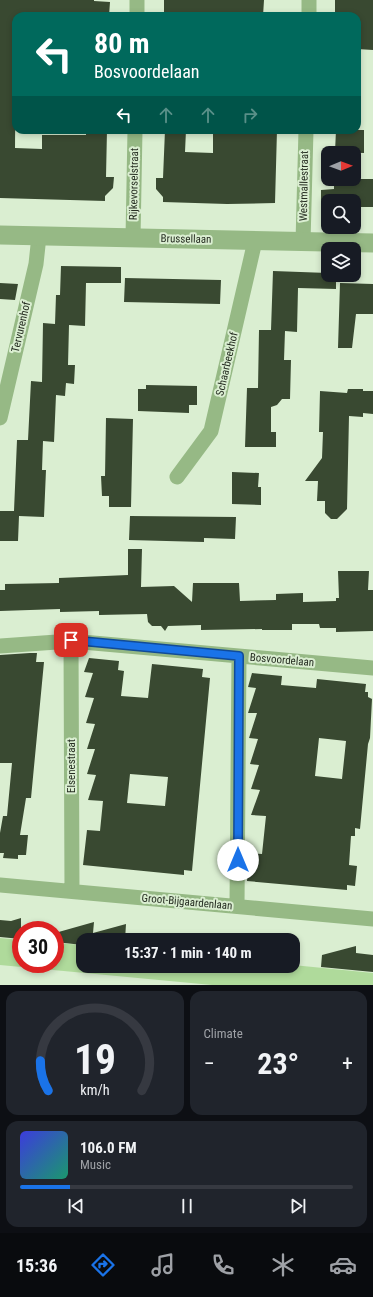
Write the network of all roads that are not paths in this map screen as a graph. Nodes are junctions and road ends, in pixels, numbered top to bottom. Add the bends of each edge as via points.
1 (137, 0) edge
2 (309, 0) edge
3 (136, 12) edge
4 (308, 12) edge
5 (135, 134) edge
6 (306, 134) edge
7 (0, 235) edge
8 (39, 236) junction
9 (133, 238) junction
10 (255, 241) junction
11 (303, 242) junction
12 (373, 243) edge
13 (0, 418) edge
14 (177, 477) dead end
15 (71, 640) junction
16 (0, 646) edge
17 (239, 656) junction
18 (373, 668) edge
19 (0, 885) edge
20 (72, 891) junction
21 (237, 906) junction
22 (373, 919) edge

1 - 3 street
2 - 4 street
5 - 9 street, Rijkevorselstraat
6 - 11 street, Westmallestraat
7 - 8 street, Brussellaan
8 - 9 street, Brussellaan
8 - 13 street, Tervurenhof via 36,264
9 - 10 street, Brussellaan
10 - 11 street, Brussellaan
10 - 14 street, Schaarbeekhof via 211,431
11 - 12 street, Brussellaan
15 - 16 street, Bosvoordelaan
15 - 17 street, Bosvoordelaan
15 - 20 street, Elsenestraat
17 - 18 street, Bosvoordelaan
17 - 21 street
19 - 20 street, Groot-Bijgaardenlaan
20 - 21 street, Groot-Bijgaardenlaan
21 - 22 street, Groot-Bijgaardenlaan

